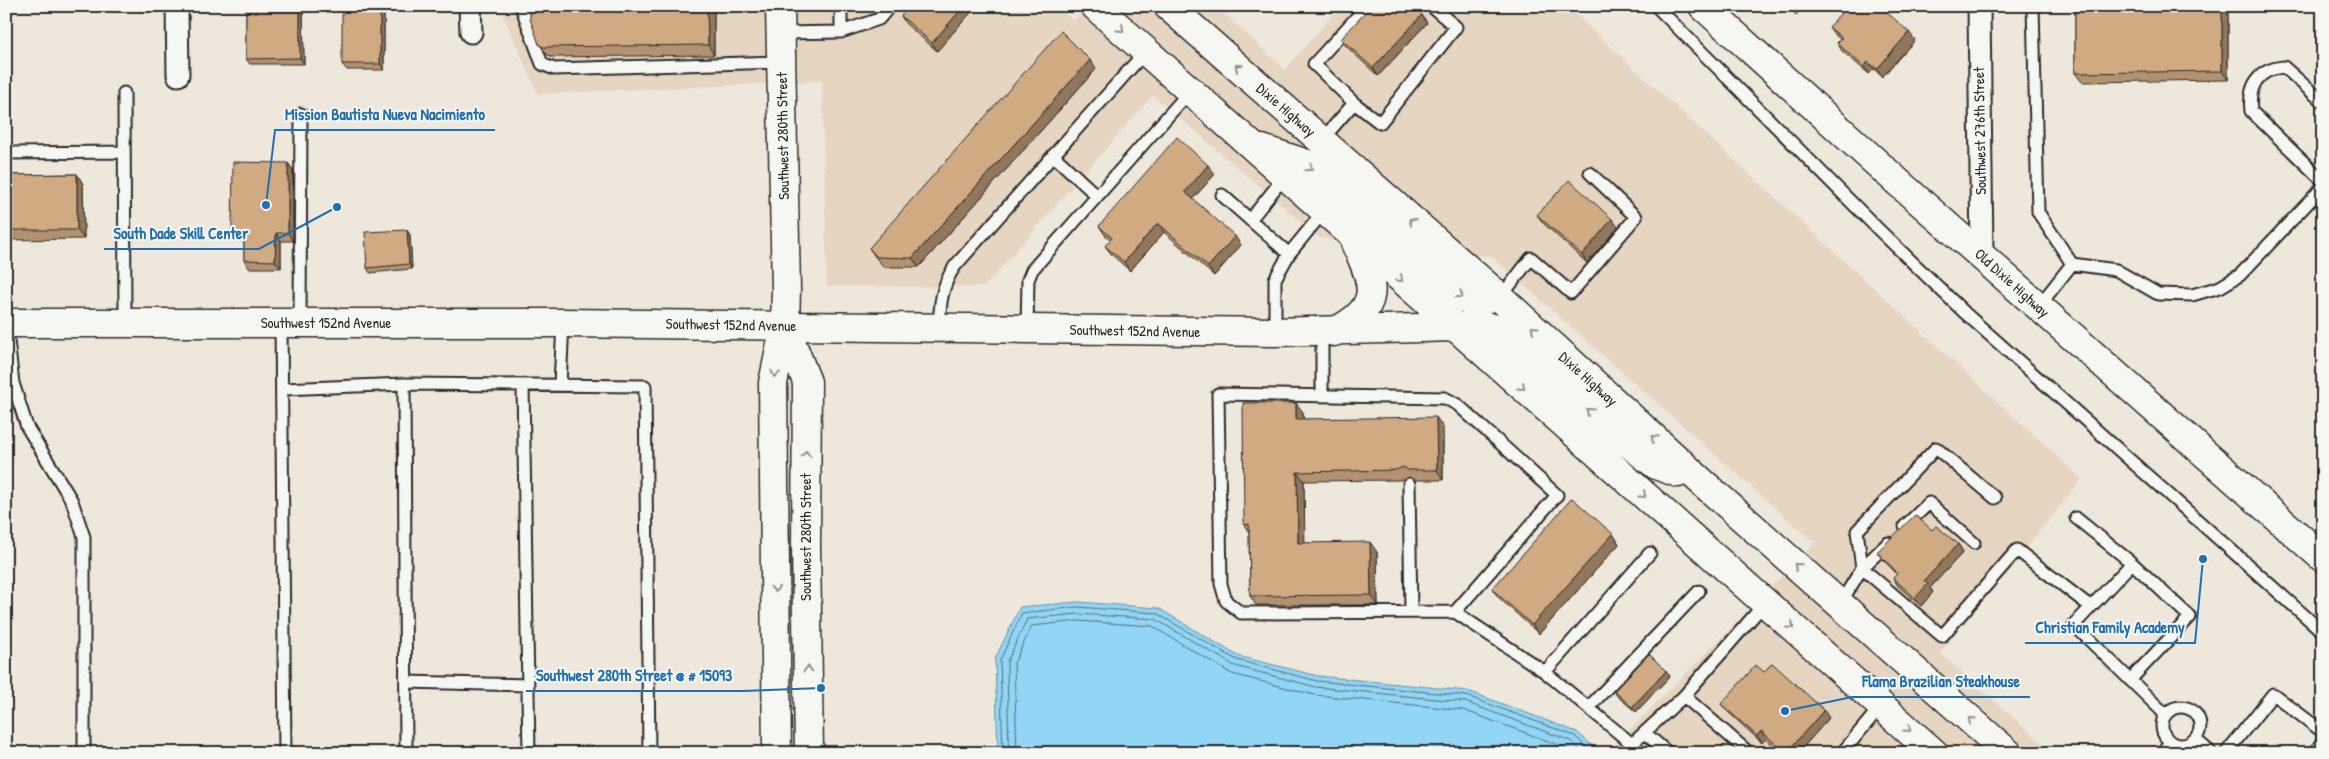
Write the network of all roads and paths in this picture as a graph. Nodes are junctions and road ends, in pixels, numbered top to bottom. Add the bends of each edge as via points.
1 (178, 6) edge
2 (470, 6) edge
3 (521, 6) edge
4 (780, 6) edge
5 (841, 6) edge
6 (890, 6) edge
7 (1095, 6) edge
8 (1168, 6) edge
9 (1367, 6) edge
10 (1431, 6) edge
11 (1656, 6) edge
12 (1703, 6) edge
13 (1978, 6) edge
14 (2033, 6) edge
15 (471, 32) dead end
16 (841, 32) junction
17 (780, 34) junction
18 (1146, 52) junction
19 (781, 62) junction
20 (178, 74) dead end
21 (1190, 91) junction
22 (124, 93) dead end
23 (2323, 102) edge
24 (1354, 103) junction
25 (301, 114) dead end
26 (1321, 141) junction
27 (1249, 144) junction
28 (123, 152) junction
29 (6, 153) edge
30 (1053, 156) junction
31 (1590, 173) dead end
32 (1285, 176) junction
33 (2323, 181) edge
34 (2323, 187) edge
35 (1096, 195) junction
36 (1222, 195) dead end
37 (1324, 211) junction
38 (1250, 220) junction
39 (1351, 235) junction
40 (1289, 254) junction
41 (1982, 255) junction
42 (2072, 264) junction
43 (1498, 296) junction
44 (2039, 306) junction
45 (6, 323) edge
46 (125, 323) junction
47 (290, 323) junction
48 (563, 323) junction
49 (785, 326) junction
50 (1455, 327) junction
51 (939, 329) junction
52 (1027, 330) junction
53 (1275, 332) junction
54 (1328, 332) junction
55 (404, 384) junction
56 (523, 385) junction
57 (560, 385) junction
58 (283, 389) junction
59 (1322, 395) junction
60 (1703, 483) junction
61 (1410, 484) edge
62 (1995, 498) dead end
63 (2076, 518) dead end
64 (1974, 543) dead end
65 (806, 545) junction
66 (775, 546) junction
67 (1650, 553) dead end
68 (2323, 558) edge
69 (2132, 563) junction
70 (1862, 568) junction
71 (1698, 591) dead end
72 (1765, 603) junction
73 (1840, 604) junction
74 (2091, 607) junction
75 (1411, 612) junction
76 (1455, 612) junction
77 (2323, 632) edge
78 (1545, 672) junction
79 (2130, 680) junction
80 (406, 682) junction
81 (528, 685) junction
82 (1684, 696) junction
83 (1882, 706) junction
84 (1589, 707) junction
85 (2165, 714) junction
86 (777, 720) junction
87 (809, 720) junction
88 (2323, 732) edge
89 (1645, 733) junction
90 (2195, 740) junction
91 (2323, 741) edge
92 (2170, 742) junction
93 (84, 753) edge
94 (285, 753) edge
95 (406, 753) edge
96 (529, 753) edge
97 (649, 753) edge
98 (777, 753) edge
99 (809, 753) edge
100 (1668, 753) edge
101 (1749, 753) edge
102 (1842, 753) edge
103 (1934, 753) edge
104 (2008, 753) edge
105 (2162, 753) edge
106 (2211, 753) edge
107 (2226, 753) edge
108 (2314, 753) edge

1 - 20 street
2 - 15 street
3 - 19 lane via 542,64 554,70
4 - 17 main road, Southwest 280th Street
5 - 16 lane
6 - 16 lane via 880,19
7 -> 18 main road
26 -> 8 main road, Dixie Highway
9 - 24 lane via 1314,64
10 - 24 lane via 1456,27 1380,123
11 - 77 lane via 1878,230 1972,319
12 - 41 main road, Old Dixie Highway
13 - 41 street, Southwest 276th Street
14 - 42 lane via 2038,212
16 - 17 lane
17 - 19 main road, Southwest 280th Street
18 - 21 main road
18 - 30 lane
19 - 49 main road, Southwest 280th Street
21 - 27 main road
21 - 35 lane
22 - 28 lane
23 - 33 lane via 2284,67 2272,68 2258,78 2249,97 2251,111
24 - 26 lane
25 - 47 lane
43 -> 26 main road, Dixie Highway
27 - 32 main road
27 -> 43 main road via 1307,164 1357,204 1458,295 1473,304
28 - 29 lane
28 - 46 lane
30 - 35 lane
30 - 51 lane via 948,275 940,300
31 - 43 lane via 1636,217 1571,293 1530,258
32 - 37 main road
32 - 38 lane
34 - 42 lane via 2240,275 2220,288 2192,295 2158,294 2116,270
35 - 52 lane via 1032,270 1028,280
36 - 38 lane
37 - 39 main road
37 - 40 lane
38 - 40 lane
39 -> 50 main road
39 - 54 main road via 1369,272 1369,299 1354,322
40 - 53 lane via 1275,279
41 - 44 main road, Old Dixie Highway
42 - 44 lane
60 -> 43 main road, Dixie Highway
44 - 68 main road, Old Dixie Highway
45 - 46 main road, Southwest 152nd Avenue
45 - 93 lane via 13,383 27,427 72,501 84,537
46 - 47 main road, Southwest 152nd Avenue
47 - 48 main road, Southwest 152nd Avenue
47 - 58 lane
48 - 49 main road, Southwest 152nd Avenue
48 - 57 lane
49 - 51 main road, Southwest 152nd Avenue
65 -> 49 main road, Southwest 280th Street via 807,382
49 -> 66 main road, Southwest 280th Street via 773,384
50 - 54 main road, Southwest 152nd Avenue
60 -> 50 main road, Southwest 152nd Avenue via 1656,465 1614,433 1497,330 1484,326
50 -> 72 main road
51 - 52 main road, Southwest 152nd Avenue
52 - 53 main road, Southwest 152nd Avenue
53 - 54 main road, Southwest 152nd Avenue
54 - 59 lane
55 - 56 lane
55 - 58 lane
55 - 80 lane
56 - 57 lane
56 - 81 lane
57 - 97 lane via 645,386
58 - 94 lane
59 - 75 lane via 1218,394 1221,584 1226,601 1240,613
59 - 76 lane via 1445,398 1458,405 1557,495
73 -> 60 main road, Dixie Highway
61 - 75 lane
62 - 70 lane via 1936,448 1857,531
63 - 69 lane
64 - 70 lane via 1929,503
65 - 66 main road
87 -> 65 main road, Southwest 280th Street
66 -> 86 main road, Southwest 280th Street
67 - 78 lane
69 - 74 lane
69 - 79 lane via 2190,618
70 - 73 lane
70 - 74 lane via 1942,636 2017,550
71 - 84 lane
72 - 82 lane
72 -> 83 main road
104 -> 73 main road, Dixie Highway
74 - 79 lane via 2074,626
75 - 76 lane
76 - 78 lane
78 - 84 lane
79 - 85 lane
80 - 81 lane
80 - 95 lane
81 - 96 lane
82 - 89 lane
82 - 101 lane
83 - 102 lane
83 -> 103 main road
84 - 89 lane via 1632,744
85 - 90 lane via 2176,707 2193,711 2200,722
85 - 92 lane via 2161,726
86 - 87 main road
86 - 98 main road, Southwest 280th Street
87 - 99 main road, Southwest 280th Street
88 - 107 lane via 2273,694
89 - 100 lane
90 - 92 lane via 2183,745
90 - 106 lane
91 - 108 lane
92 - 105 lane

